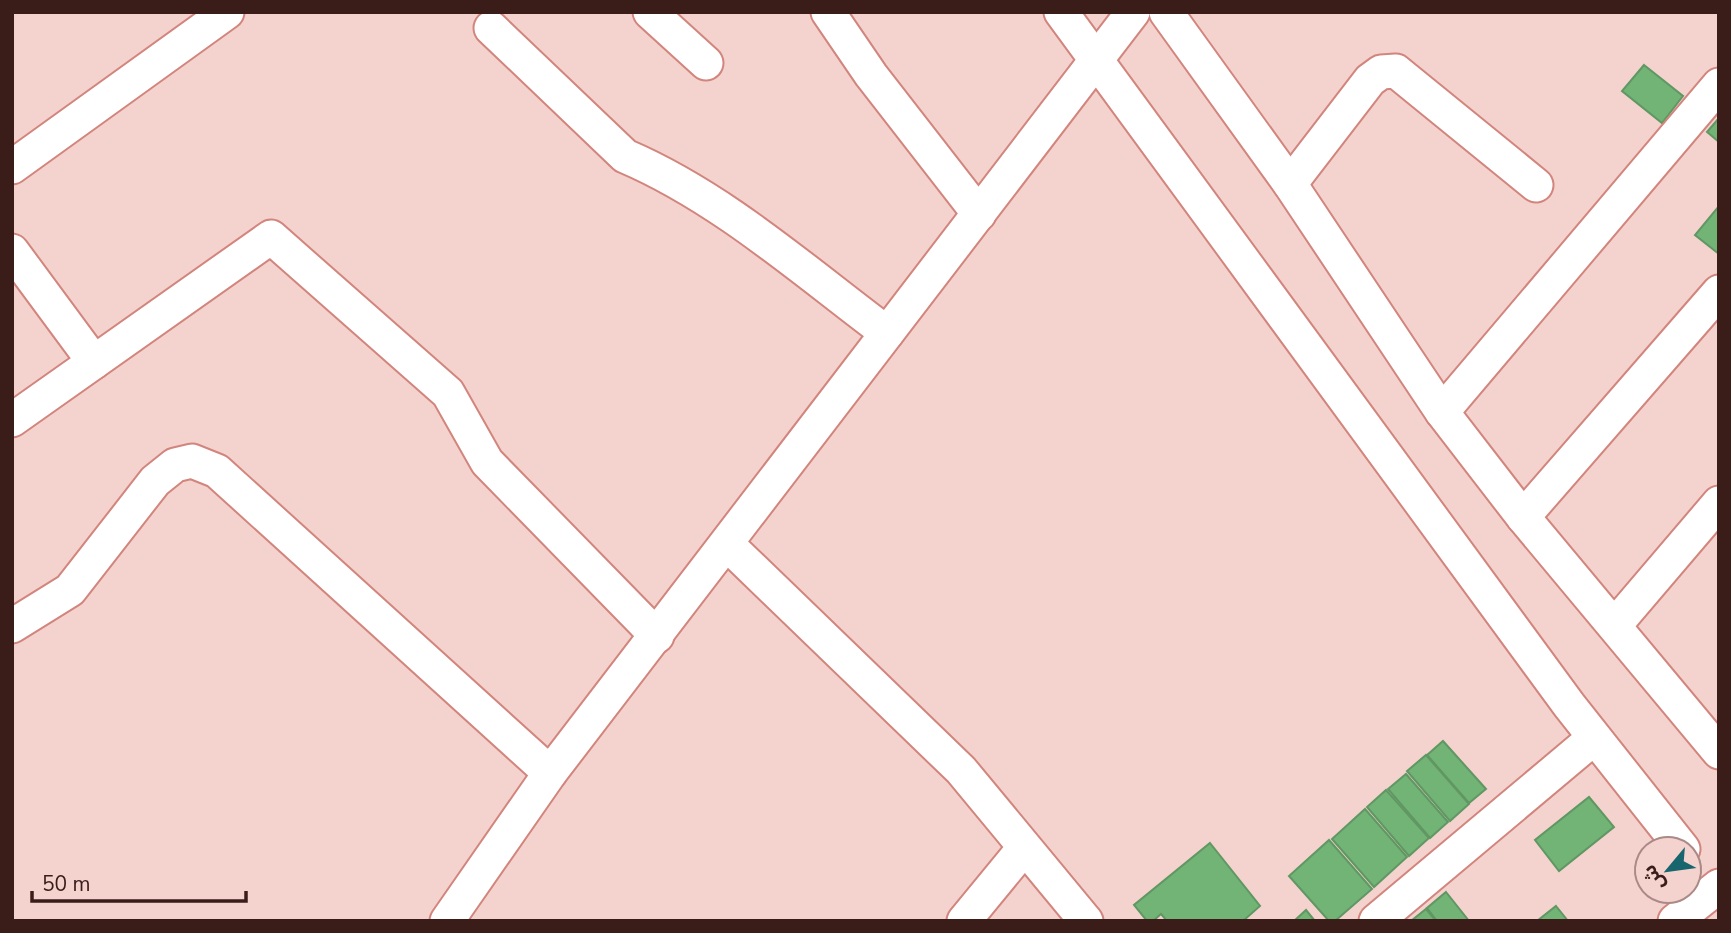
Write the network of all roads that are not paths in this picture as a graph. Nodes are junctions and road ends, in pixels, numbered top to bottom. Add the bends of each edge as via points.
1 (227, 12) edge
2 (650, 12) edge
3 (828, 12) edge
4 (1061, 12) edge
5 (1133, 12) edge
6 (1167, 12) edge
7 (491, 28) dead end
8 (706, 63) dead end
9 (1098, 63) junction
10 (1719, 85) edge
11 (12, 167) edge
12 (1290, 184) junction
13 (1536, 185) dead end
14 (979, 215) junction
15 (12, 251) edge
16 (1719, 292) edge
17 (887, 333) junction
18 (94, 362) junction
19 (1442, 412) junction
20 (12, 420) edge
21 (1719, 503) edge
22 (1523, 517) junction
23 (727, 544) junction
24 (1615, 625) junction
25 (12, 626) edge
26 (657, 636) junction
27 (1713, 730) edge
28 (1594, 738) junction
29 (550, 774) junction
30 (1672, 835) edge
31 (1024, 848) junction
32 (1703, 874) edge
33 (1717, 890) edge
34 (447, 921) edge
35 (964, 921) edge
36 (1086, 921) edge
37 (1376, 921) edge
38 (1675, 921) edge

1 - 11 street
2 - 8 street
3 - 14 street
4 - 9 street
5 - 9 street
6 - 12 street
7 - 17 street via 625,156 726,214
9 - 14 street
9 - 28 street
10 - 19 street
12 - 13 street via 1370,80 1381,72 1396,71
12 - 19 street
14 - 17 street
15 - 18 street
16 - 22 street
17 - 23 street
18 - 20 street
18 - 26 street via 271,237 448,393 487,462
19 - 22 street
21 - 24 street
22 - 24 street
23 - 26 street
23 - 31 street via 961,770
24 - 27 street
25 - 29 street via 70,590 155,481 174,464 192,461 217,471
26 - 29 street
28 - 30 street
28 - 37 street
29 - 34 street
31 - 35 street
31 - 36 street
32 - 33 street
33 - 38 street

